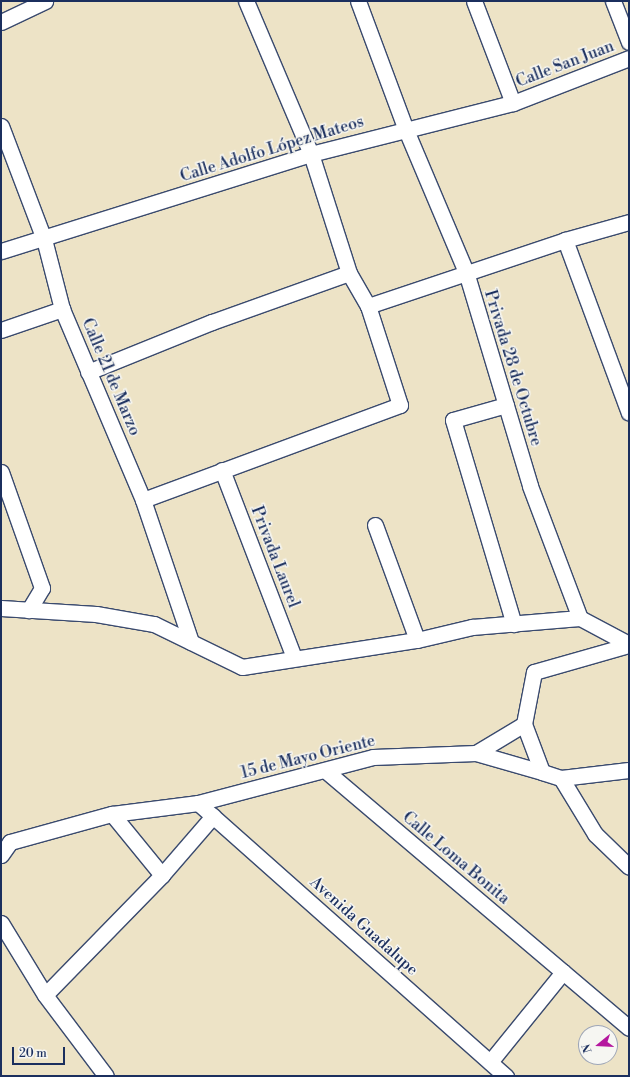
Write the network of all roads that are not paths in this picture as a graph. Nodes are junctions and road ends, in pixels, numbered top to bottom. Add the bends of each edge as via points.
1 (46, 1) edge
2 (246, 1) edge
3 (358, 1) edge
4 (474, 1) edge
5 (613, 1) edge
6 (1, 22) edge
7 (629, 42) edge
8 (629, 58) edge
9 (513, 103) junction
10 (406, 130) junction
11 (3, 134) edge
12 (311, 154) junction
13 (629, 222) edge
14 (44, 239) junction
15 (566, 240) junction
16 (1, 252) edge
17 (466, 272) junction
18 (349, 273) junction
19 (368, 306) junction
20 (62, 309) junction
21 (1, 330) edge
22 (88, 372) junction
23 (506, 406) junction
24 (629, 413) edge
25 (222, 470) junction
26 (1, 472) edge
27 (143, 500) junction
28 (375, 525) dead end
29 (1, 608) edge
30 (29, 610) junction
31 (580, 618) junction
32 (514, 624) junction
33 (417, 640) junction
34 (191, 642) junction
35 (629, 644) edge
36 (294, 658) junction
37 (524, 724) junction
38 (476, 753) junction
39 (629, 770) edge
40 (326, 771) junction
41 (542, 772) junction
42 (562, 778) junction
43 (198, 803) junction
44 (112, 814) junction
45 (213, 816) junction
46 (1, 854) edge
47 (629, 867) edge
48 (162, 875) junction
49 (1, 923) edge
50 (563, 972) junction
51 (45, 995) junction
52 (629, 1028) edge
53 (490, 1062) junction
54 (106, 1076) edge
55 (506, 1076) edge

1 - 6 street
2 - 12 street
3 - 10 street, Privada 28 de Octubre
4 - 9 street
5 - 7 street
8 - 9 street, Calle San Juan
9 - 10 street, Calle Adolfo López Mateos
10 - 12 street, Calle Adolfo López Mateos
10 - 17 street, Privada 28 de Octubre
11 - 14 street, Calle 21 de Marzo
12 - 14 street, Calle Adolfo López Mateos
12 - 18 street
13 - 15 street
14 - 16 street, Calle Adolfo López Mateos
14 - 20 street, Calle 21 de Marzo
15 - 17 street
15 - 24 street
17 - 19 street
17 - 23 street, Privada 28 de Octubre
18 - 19 street
18 - 22 street via 212,322
19 - 25 street via 400,405
20 - 21 street
20 - 22 street, Calle 21 de Marzo
22 - 27 street, Calle 21 de Marzo
23 - 31 street, Privada 28 de Octubre via 530,486
23 - 32 street via 453,420
25 - 27 street
25 - 36 street, Privada Laurel
26 - 30 street via 42,588
27 - 34 street, Calle 21 de Marzo
28 - 33 street
29 - 30 street
30 - 34 street via 96,614 154,624
31 - 32 street
31 - 35 street
32 - 33 street via 472,627
33 - 36 street
34 - 36 street via 242,667
35 - 37 street via 534,672
37 - 38 street, 15 de Mayo Oriente
37 - 41 street
38 - 40 street, 15 de Mayo Oriente via 373,757
38 - 41 street
39 - 42 street
40 - 43 street, 15 de Mayo Oriente
40 - 50 street, Calle Loma Bonita
41 - 42 street
42 - 47 street via 594,834
43 - 44 street, 15 de Mayo Oriente
43 - 45 street, Avenida Guadalupe
44 - 46 street, 15 de Mayo Oriente via 10,842
44 - 48 street
45 - 48 street
45 - 53 street, Avenida Guadalupe
48 - 51 street
49 - 51 street
50 - 52 street, Calle Loma Bonita
50 - 53 street
51 - 54 street
53 - 55 street, Avenida Guadalupe

